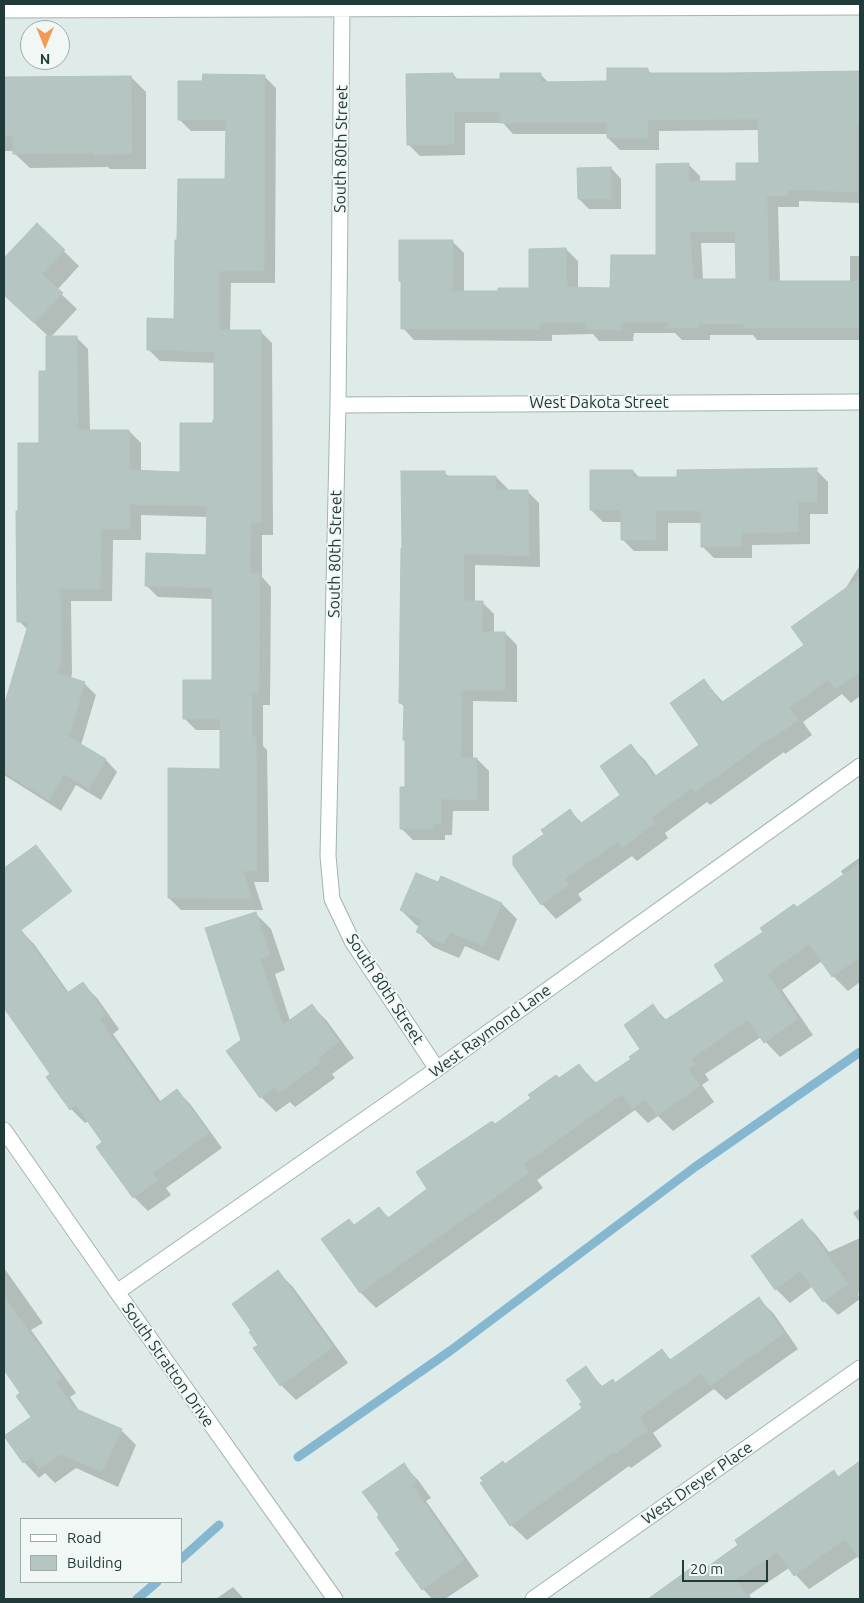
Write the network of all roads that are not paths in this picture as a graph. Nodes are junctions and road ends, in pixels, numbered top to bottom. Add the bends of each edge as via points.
1 (616, 6) edge
2 (860, 7) edge
3 (342, 8) junction
4 (4, 10) edge
5 (860, 402) edge
6 (338, 404) junction
7 (860, 766) edge
8 (437, 1068) junction
9 (4, 1130) edge
10 (117, 1292) junction
11 (860, 1368) edge
12 (335, 1599) edge
13 (533, 1599) edge

1 - 2 street
1 - 3 street
3 - 4 street
3 - 6 street, South 80th Street
5 - 6 street, West Dakota Street
6 - 8 street, South 80th Street via 328,856 332,899 352,941
7 - 8 street, West Raymond Lane
8 - 10 street, West Raymond Lane
9 - 10 street, South Stratton Drive
10 - 12 street, South Stratton Drive
11 - 13 street, West Dreyer Place

